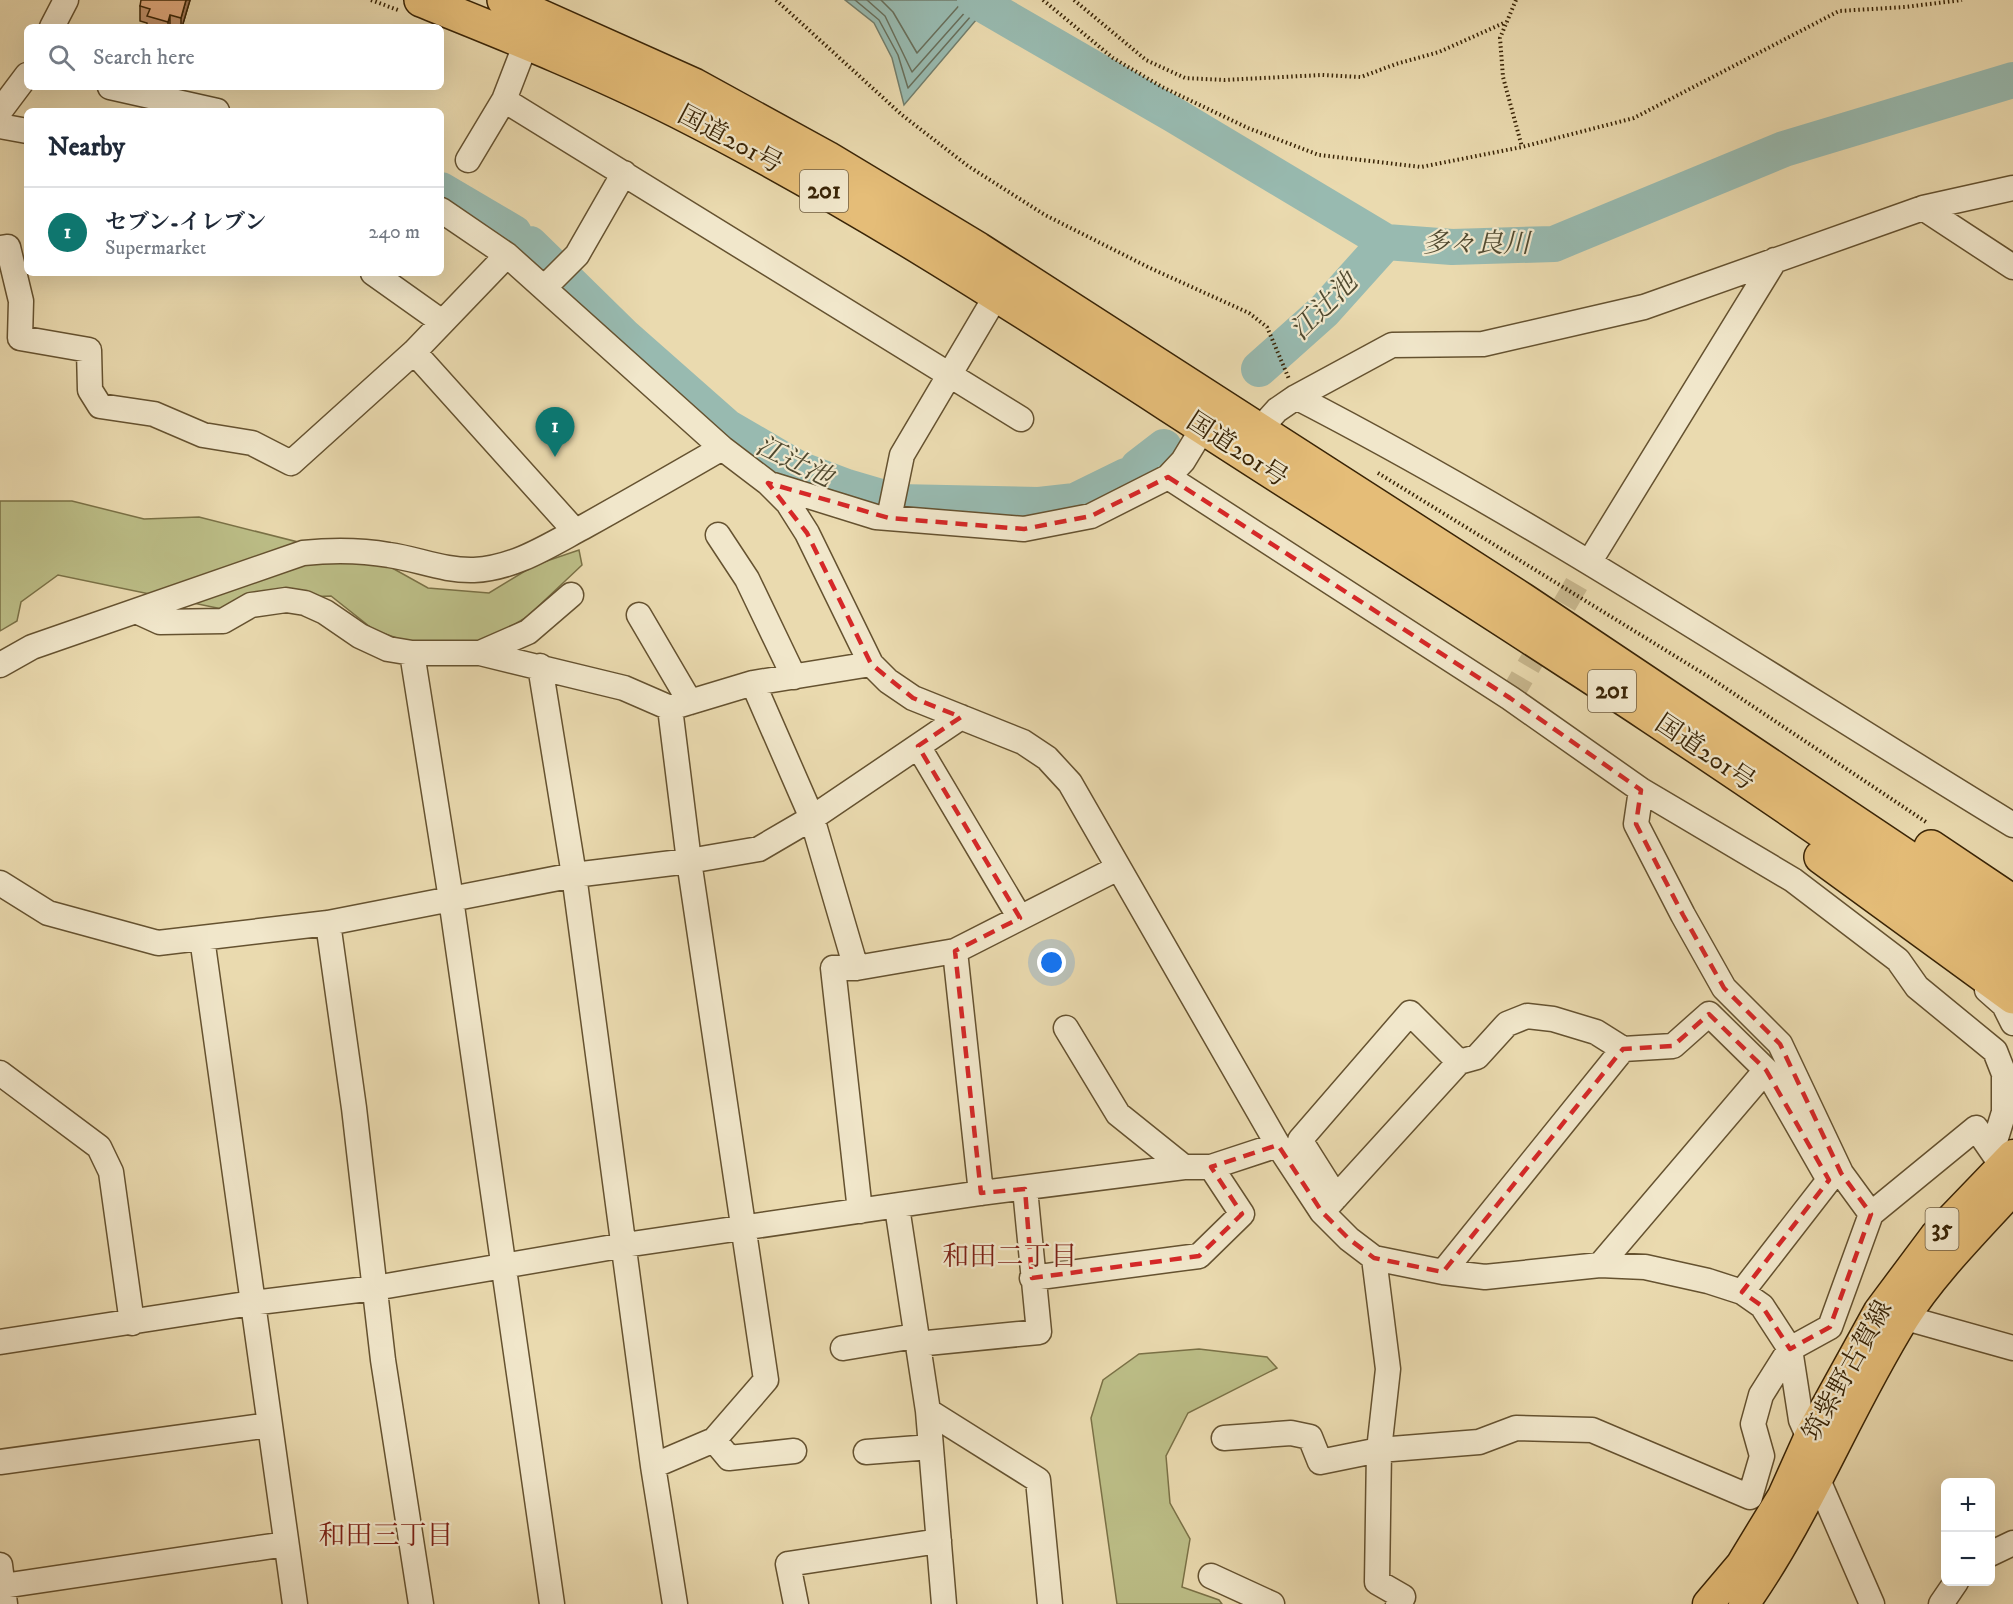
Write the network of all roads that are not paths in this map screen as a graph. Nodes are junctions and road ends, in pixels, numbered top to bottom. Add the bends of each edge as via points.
1 (66, 0) edge
2 (421, 0) edge
3 (504, 0) edge
4 (54, 24) edge
5 (526, 43) junction
6 (24, 79) edge
7 (123, 90) edge
8 (504, 100) junction
9 (204, 108) edge
10 (0, 111) edge
11 (0, 126) edge
12 (24, 130) edge
13 (468, 160) dead end
14 (624, 173) junction
15 (2013, 188) edge
16 (1923, 208) junction
17 (444, 212) edge
18 (12, 246) edge
19 (507, 255) junction
20 (1775, 261) junction
21 (2013, 267) edge
22 (377, 276) edge
23 (544, 288) junction
24 (996, 296) junction
25 (442, 322) junction
26 (414, 352) junction
27 (948, 374) junction
28 (1296, 397) junction
29 (1021, 419) dead end
30 (1203, 428) junction
31 (1258, 431) junction
32 (722, 448) junction
33 (1168, 477) junction
34 (768, 483) junction
35 (1337, 483) junction
36 (1303, 492) junction
37 (889, 518) junction
38 (575, 531) junction
39 (718, 535) dead end
40 (1590, 561) junction
41 (571, 595) dead end
42 (136, 611) junction
43 (639, 615) dead end
44 (412, 653) junction
45 (480, 653) junction
46 (3, 660) edge
47 (871, 664) junction
48 (540, 666) junction
49 (794, 677) junction
50 (753, 684) junction
51 (680, 705) junction
52 (961, 717) junction
53 (918, 746) junction
54 (1641, 790) junction
55 (812, 818) junction
56 (2013, 825) edge
57 (689, 861) junction
58 (1118, 868) junction
59 (574, 875) junction
60 (0, 883) edge
61 (451, 899) junction
62 (2012, 901) edge
63 (1020, 918) junction
64 (328, 923) junction
65 (2013, 933) edge
66 (202, 938) junction
67 (955, 951) junction
68 (856, 968) junction
69 (2013, 968) edge
70 (2012, 1012) edge
71 (1965, 1025) junction
72 (1066, 1028) dead end
73 (1623, 1049) junction
74 (1459, 1062) junction
75 (1766, 1070) junction
76 (0, 1073) edge
77 (1278, 1145) junction
78 (2005, 1166) edge
79 (1184, 1167) junction
80 (1211, 1167) junction
81 (1025, 1189) junction
82 (981, 1193) junction
83 (1329, 1205) junction
84 (897, 1207) junction
85 (861, 1211) junction
86 (1871, 1214) junction
87 (744, 1227) junction
88 (625, 1245) junction
89 (1374, 1258) junction
90 (505, 1263) junction
91 (1600, 1264) junction
92 (1443, 1272) junction
93 (1032, 1278) junction
94 (375, 1288) junction
95 (1742, 1292) junction
96 (252, 1303) junction
97 (1892, 1314) junction
98 (132, 1323) junction
99 (916, 1340) junction
100 (0, 1342) edge
101 (843, 1348) dead end
102 (2013, 1348) edge
103 (1790, 1349) junction
104 (928, 1411) junction
105 (270, 1425) junction
106 (1224, 1438) dead end
107 (1809, 1438) junction
108 (714, 1440) junction
109 (931, 1447) junction
110 (1379, 1450) junction
111 (794, 1451) dead end
112 (866, 1452) dead end
113 (0, 1462) edge
114 (653, 1466) junction
115 (1818, 1480) junction
116 (939, 1541) junction
117 (2013, 1543) edge
118 (286, 1544) junction
119 (1995, 1552) edge
120 (1210, 1576) dead end
121 (2, 1577) edge
122 (1953, 1586) edge
123 (295, 1604) edge
124 (421, 1604) edge
125 (552, 1604) edge
126 (675, 1604) edge
127 (796, 1604) edge
128 (944, 1604) edge
129 (1050, 1604) edge
130 (1272, 1604) edge
131 (1398, 1604) edge
132 (1708, 1604) edge
133 (1744, 1604) edge
134 (1872, 1604) edge
135 (1941, 1604) edge

1 - 4 street
2 - 5 highway, 国道201号 / 201
3 - 31 highway, 国道201号 / 201 via 694,85 827,158 978,249
5 - 8 street
5 - 24 highway, 国道201号 / 201 via 678,111 808,181
6 - 10 street
7 - 9 street
8 - 13 street
8 - 14 street
11 - 12 street
14 - 23 street via 577,255
14 - 27 street
15 - 16 street
16 - 20 street
16 - 21 street
17 - 19 street
18 - 26 street via 21,301 20,338 89,350 90,390 100,406 154,414 203,435 252,443 291,463
19 - 23 street
19 - 25 street
20 - 28 street via 1644,307 1483,344 1392,345
20 - 40 street
22 - 25 street
23 - 32 street
24 - 27 street
24 - 30 highway, 国道201号 / 201
25 - 26 street
26 - 38 street
27 - 29 street
27 - 37 street via 902,455
28 - 31 street
28 - 40 street via 1412,456
30 - 33 street
30 - 36 highway, 国道201号 / 201
31 - 35 highway, 国道201号 / 201
32 - 34 street
32 - 38 street
33 - 37 street via 1091,516 1024,529
33 - 54 street via 1510,698
34 - 37 street
34 - 47 street via 788,503 807,533
35 - 62 highway, 201 via 1397,502 1699,692
35 - 65 highway, 国道201号 / 201 via 1901,852
36 - 69 highway, 国道201号 / 201 via 1706,753 1896,882
36 - 70 highway, 201 via 1396,568 1849,877
38 - 42 street via 506,566 474,570 440,568 380,554 337,550 303,553
39 - 49 street via 747,579
40 - 56 street
41 - 45 street via 528,632
42 - 44 street via 160,622 223,621 251,605 286,600 325,612 388,649
42 - 46 street
43 - 51 street
44 - 45 street
44 - 61 street
45 - 48 street
47 - 49 street
47 - 52 street via 913,698
48 - 51 street
48 - 59 street
49 - 50 street
50 - 51 street
50 - 55 street
51 - 57 street
52 - 53 street
52 - 58 street via 1023,742 1047,758 1070,783
53 - 55 street
53 - 63 street
54 - 71 street via 1793,880 1898,960 1917,987
54 - 86 street via 1636,824 1683,915 1725,987 1780,1044 1841,1173
55 - 57 street via 759,849
55 - 68 street
57 - 59 street
57 - 87 street
58 - 63 street
58 - 77 street
59 - 61 street
59 - 88 street
60 - 66 street via 48,913 147,940 159,943
61 - 64 street
61 - 90 street
63 - 67 street
64 - 66 street
64 - 94 street
66 - 96 street
67 - 68 street
67 - 82 street
68 - 85 street via 833,968
70 - 71 street
71 - 78 street via 1995,1051 2004,1074
72 - 79 street via 1118,1114
73 - 74 street via 1596,1032 1527,1016 1508,1024 1477,1058
73 - 75 street via 1673,1046 1709,1014
73 - 92 street
74 - 83 street
74 - 83 street via 1410,1013 1300,1140
75 - 91 street
75 - 95 street via 1829,1180
76 - 98 street via 99,1147 111,1172
77 - 80 street
77 - 83 street
78 - 86 street via 1976,1128
78 - 97 main road, 筑紫野古賀線 / 35 via 1935,1236
79 - 80 street
79 - 81 street
80 - 93 street via 1242,1214 1199,1256
81 - 82 street
81 - 93 street
82 - 84 street
83 - 89 street via 1349,1239
84 - 85 street
84 - 99 street
85 - 87 street
86 - 103 street via 1830,1327
87 - 88 street
87 - 108 street via 766,1380
88 - 90 street
88 - 114 street
89 - 92 street
89 - 110 street via 1388,1369
90 - 94 street
90 - 125 street
91 - 92 street via 1485,1277
91 - 95 street via 1645,1267
93 - 99 street via 1039,1332
94 - 96 street
94 - 124 street
95 - 103 street via 1762,1306
96 - 98 street
96 - 105 street
97 - 102 street
97 - 107 main road, 筑紫野古賀線 / 35
97 - 115 main road, 筑紫野古賀線 / 35 via 1860,1396
98 - 100 street
99 - 101 street
99 - 104 street
103 - 107 street via 1802,1420
103 - 110 street via 1761,1395 1753,1424 1762,1456 1750,1497 1592,1430 1516,1428 1479,1442
104 - 109 street
104 - 129 street via 1038,1480
105 - 113 street
105 - 118 street
106 - 110 street via 1291,1432 1310,1437 1320,1462
107 - 115 street
107 - 132 main road, 筑紫野古賀線 / 35 via 1783,1496 1741,1565
108 - 111 street via 729,1458
108 - 114 street
109 - 112 street
109 - 116 street
110 - 131 street via 1377,1582 1403,1597
114 - 126 street
115 - 133 main road, 筑紫野古賀線 / 35
115 - 134 street
116 - 127 street via 789,1564
116 - 128 street
117 - 119 street
118 - 121 street
118 - 123 street
120 - 130 street
122 - 135 street

